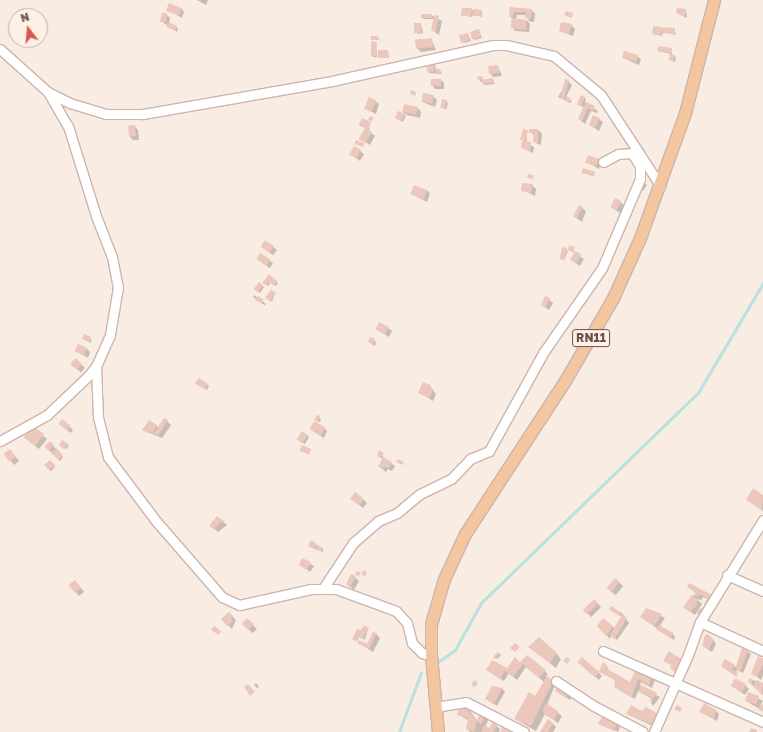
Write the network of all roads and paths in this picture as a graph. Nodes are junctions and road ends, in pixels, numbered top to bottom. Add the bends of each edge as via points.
1 (714, 0) edge
2 (0, 49) edge
3 (48, 92) junction
4 (604, 162) dead end
5 (660, 184) junction
6 (96, 366) junction
7 (0, 441) edge
8 (763, 520) edge
9 (727, 575) junction
10 (324, 587) junction
11 (763, 591) edge
12 (700, 622) junction
13 (603, 651) dead end
14 (763, 651) edge
15 (431, 655) junction
16 (556, 681) dead end
17 (675, 684) junction
18 (435, 707) junction
19 (763, 722) edge
20 (438, 732) edge
21 (524, 732) edge
22 (643, 732) edge
23 (654, 732) edge

1 - 5 main road, RN11 via 685,113
2 - 3 street
3 - 5 street via 70,103 106,114 143,114 332,81 493,45 506,45 554,56 601,95
3 - 6 street via 68,126 116,273 118,300 115,316 110,335
4 - 10 street via 618,154 632,153 640,166 640,179 602,268 543,354 489,451 470,459 451,479 420,494 397,513 378,520 353,543
5 - 15 main road, RN11 via 640,238 594,333 483,504 453,558 436,602 431,624
6 - 7 street via 47,416
6 - 10 street via 98,417 108,456 208,584 222,598 239,604
8 - 9 street via 740,559
9 - 11 street
9 - 12 street
10 - 15 street via 378,602 396,611 407,623 412,643 422,653
12 - 14 street
12 - 17 street
13 - 17 street
15 - 18 main road, RN11
16 - 22 street via 594,706
17 - 19 street
17 - 23 street
18 - 20 main road, RN11
18 - 21 street via 466,702

